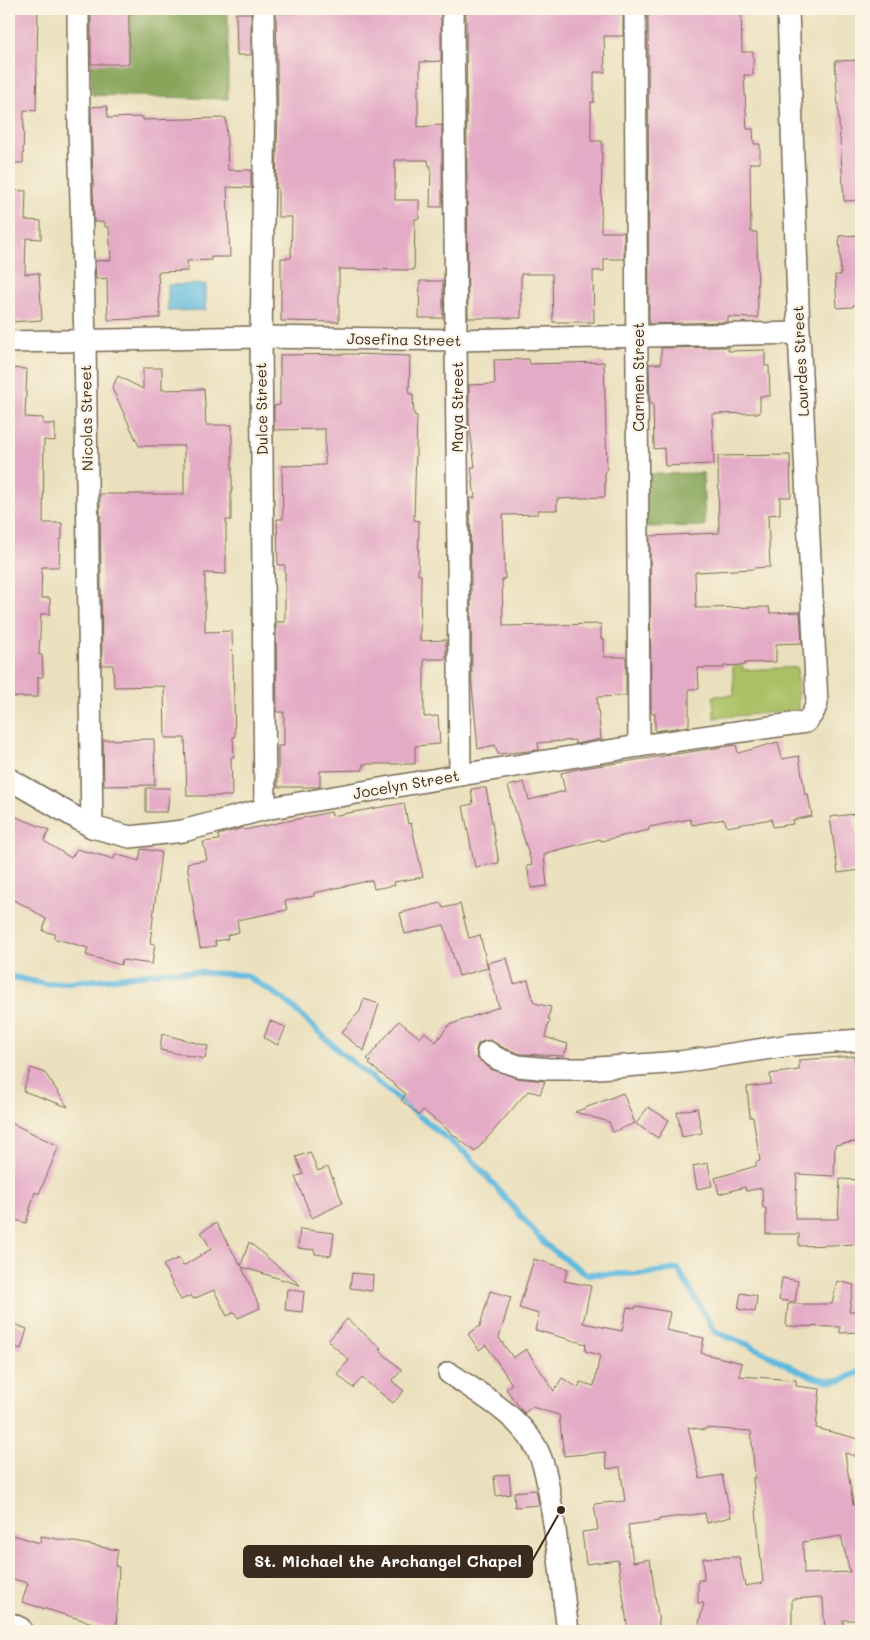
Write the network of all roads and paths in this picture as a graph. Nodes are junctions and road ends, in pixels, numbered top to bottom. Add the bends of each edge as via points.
1 (78, 9) edge
2 (262, 9) edge
3 (453, 9) edge
4 (634, 9) edge
5 (788, 9) edge
6 (799, 333) junction
7 (638, 335) junction
8 (261, 337) junction
9 (456, 340) junction
10 (9, 342) edge
11 (85, 342) junction
12 (813, 713) joint
13 (639, 746) junction
14 (460, 775) junction
15 (9, 779) edge
16 (265, 809) junction
17 (92, 827) junction
18 (861, 1040) edge
19 (488, 1052) dead end
20 (449, 1373) dead end
21 (9, 1623) edge
22 (21, 1631) edge
23 (568, 1631) edge

1 - 11 street, Nicolas Street
2 - 8 street, Dulce Street via 266,109
3 - 9 street, Maya Street
4 - 7 street, Carmen Street
5 - 6 street, Lourdes Street
6 - 7 street, Josefina Street
6 - 12 street, Lourdes Street via 817,703
7 - 9 street, Josefina Street
7 - 13 street, Carmen Street
8 - 9 street, Josefina Street
8 - 11 street, Josefina Street
8 - 16 street, Dulce Street
9 - 14 street, Maya Street
10 - 11 street, Josefina Street
11 - 17 street, Nicolas Street
12 - 13 street, Jocelyn Street via 806,722
13 - 14 street, Jocelyn Street
14 - 16 street, Jocelyn Street
15 - 17 street, Jocelyn Street
16 - 17 street, Jocelyn Street via 183,831 130,837
18 - 19 street via 790,1046 680,1062 550,1070 518,1066
20 - 23 street via 509,1416 534,1444 548,1485
21 - 22 street

